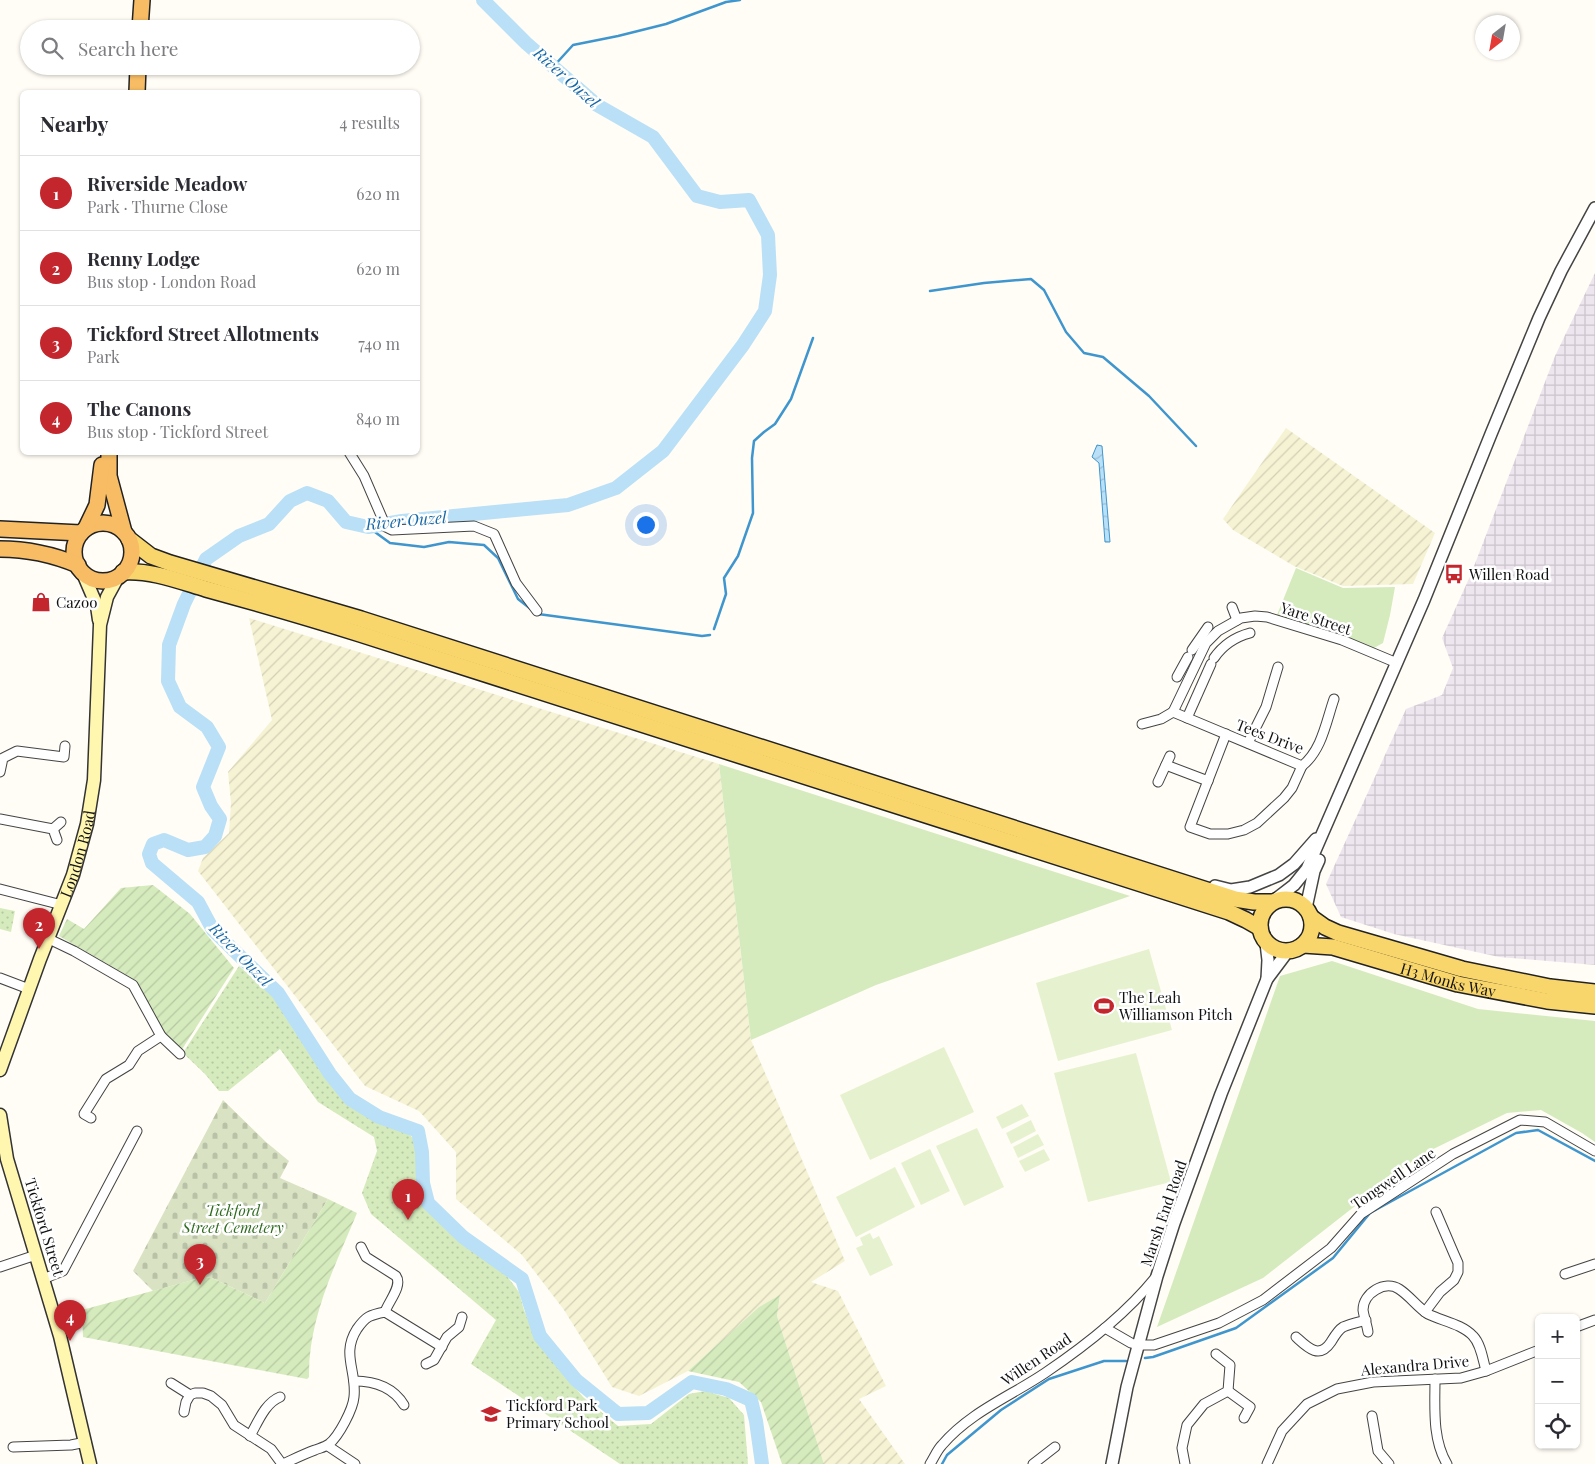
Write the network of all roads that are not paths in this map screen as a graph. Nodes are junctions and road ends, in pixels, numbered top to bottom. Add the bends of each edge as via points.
1 (142, 0) edge
2 (141, 20) edge
3 (138, 75) edge
4 (137, 90) edge
5 (1595, 208) edge
6 (1561, 271) junction
7 (104, 455) edge
8 (108, 455) edge
9 (351, 455) edge
10 (0, 529) edge
11 (84, 531) junction
12 (126, 536) junction
13 (0, 549) edge
14 (80, 568) junction
15 (168, 570) junction
16 (121, 574) junction
17 (276, 601) junction
18 (1232, 607) dead end
19 (537, 611) dead end
20 (1237, 620) junction
21 (100, 626) junction
22 (1225, 626) junction
23 (1208, 628) dead end
24 (1250, 633) dead end
25 (1233, 640) junction
26 (1202, 641) junction
27 (1397, 663) junction
28 (1183, 666) junction
29 (1278, 668) dead end
30 (1193, 670) junction
31 (1177, 677) dead end
32 (1334, 699) dead end
33 (1173, 712) junction
34 (1187, 718) junction
35 (1142, 724) dead end
36 (1226, 734) junction
37 (1248, 744) junction
38 (65, 746) dead end
39 (1, 757) edge
40 (1302, 766) junction
41 (0, 772) edge
42 (1208, 781) junction
43 (1158, 782) dead end
44 (0, 819) edge
45 (61, 822) dead end
46 (1325, 828) junction
47 (52, 829) junction
48 (57, 840) dead end
49 (1167, 877) junction
50 (0, 889) edge
51 (1272, 902) junction
52 (62, 905) junction
53 (1309, 912) junction
54 (1260, 928) junction
55 (49, 940) junction
56 (1266, 943) junction
57 (1303, 945) junction
58 (1288, 951) junction
59 (0, 978) edge
60 (1267, 979) junction
61 (29, 989) junction
62 (1595, 992) edge
63 (1595, 1006) edge
64 (161, 1036) junction
65 (180, 1054) dead end
66 (0, 1070) edge
67 (0, 1115) edge
68 (91, 1118) dead end
69 (137, 1130) dead end
70 (1595, 1151) edge
71 (1436, 1212) dead end
72 (361, 1247) dead end
73 (36, 1256) junction
74 (1595, 1264) edge
75 (0, 1267) edge
76 (1566, 1274) dead end
77 (1157, 1276) junction
78 (43, 1279) junction
79 (385, 1312) junction
80 (1425, 1312) junction
81 (462, 1317) dead end
82 (1366, 1320) junction
83 (1595, 1320) edge
84 (1580, 1326) edge
85 (1105, 1328) junction
86 (1368, 1332) dead end
87 (1296, 1336) dead end
88 (1138, 1345) junction
89 (442, 1346) junction
90 (1535, 1352) edge
91 (1216, 1354) dead end
92 (426, 1364) dead end
93 (1486, 1371) junction
94 (1435, 1379) junction
95 (354, 1381) junction
96 (171, 1383) dead end
97 (1228, 1391) junction
98 (190, 1395) junction
99 (280, 1397) dead end
100 (404, 1405) dead end
101 (184, 1412) dead end
102 (1372, 1416) dead end
103 (1244, 1418) dead end
104 (250, 1436) junction
105 (86, 1442) junction
106 (328, 1446) junction
107 (13, 1447) dead end
108 (1055, 1447) dead end
109 (352, 1463) edge
110 (1444, 1463) edge
111 (90, 1464) edge
112 (283, 1464) edge
113 (930, 1464) edge
114 (1033, 1464) edge
115 (1112, 1464) edge
116 (1186, 1464) edge
117 (1267, 1464) edge
118 (1388, 1464) edge

1 - 2 highway
3 - 4 highway
5 - 6 street
6 - 27 street
6 - 53 street via 1411,644 1314,871
7 - 11 highway via 97,504
8 - 12 highway via 108,476
9 - 19 street via 364,476 386,527 392,530 474,526 494,534 516,583
10 - 11 highway
11 - 12 highway via 104,523 116,526
11 - 14 highway via 75,548
12 - 15 main road
12 - 16 highway via 132,557
13 - 14 highway via 60,558
14 - 16 highway via 100,580 110,580
14 - 21 main road, London Road via 96,606
15 - 16 main road
15 - 17 main road
16 - 21 main road, London Road via 107,597
17 - 49 main road via 361,619
17 - 54 main road via 1230,912
18 - 20 street
20 - 22 street, Yare Street
20 - 27 street, Yare Street via 1267,617 1342,640
21 - 52 main road, London Road via 92,801 79,856
22 - 25 street
22 - 26 street, Yare Street
23 - 26 street, Yare Street
24 - 25 street
25 - 34 street via 1219,650
26 - 28 street, Yare Street
26 - 30 street, Yare Street
27 - 46 street
28 - 30 street
28 - 31 street, Yare Street
29 - 37 street via 1266,707
30 - 33 street, Yare Street
32 - 40 street, Tees Drive via 1317,749
33 - 34 street, Tees Drive
33 - 35 street
34 - 36 street, Tees Drive
36 - 37 street, Tees Drive
36 - 42 street
37 - 40 street, Tees Drive
38 - 39 street via 64,757 18,751
39 - 41 street
40 - 42 street via 1284,798 1257,822 1228,834 1210,834 1190,827
42 - 43 street via 1168,761
44 - 47 street
45 - 47 street
46 - 49 street via 1294,864 1279,875 1250,887 1231,890
46 - 51 street via 1307,868 1294,885
47 - 48 street
49 - 51 main road via 1235,899
50 - 52 street
51 - 53 main road via 1288,898
51 - 54 main road via 1262,913
52 - 55 main road, London Road
53 - 57 main road via 1313,925
53 - 62 main road, H3 Monks Way via 1325,927 1338,933 1462,970
54 - 56 main road
55 - 61 main road, London Road
55 - 64 street via 133,985
56 - 58 main road
56 - 60 street, Marsh End Road
57 - 58 main road
57 - 63 main road, H3 Monks Way via 1333,947 1458,984 1547,1001
58 - 60 street, Marsh End Road
59 - 61 street
60 - 77 street, Marsh End Road via 1221,1094
61 - 66 main road, London Road
64 - 65 street
64 - 68 street via 138,1051 129,1065 106,1079 84,1114
67 - 73 main road, Tickford Street via 7,1159
69 - 78 street via 63,1271
70 - 88 street, Tongwell Lane via 1545,1122 1520,1120 1453,1154 1361,1214 1331,1248 1262,1300 1219,1324 1154,1345
71 - 80 street via 1440,1232 1454,1254 1458,1272
72 - 79 street via 366,1257 399,1280
73 - 75 street
73 - 78 main road, Tickford Street
74 - 76 street
77 - 85 street, Willen Road via 1132,1305
77 - 88 street, Marsh End Road
78 - 105 main road, Tickford Street
79 - 89 street
79 - 95 street via 369,1315 352,1338 349,1347
80 - 82 street via 1399,1289 1389,1285 1368,1296 1363,1309
80 - 93 street via 1474,1336
81 - 89 street via 459,1327
82 - 86 street
82 - 87 street via 1342,1327 1328,1346 1314,1355
83 - 84 street
85 - 88 street
85 - 113 street, Willen Road via 1044,1374 963,1424 941,1445
88 - 115 street, Marsh End Road
89 - 92 street via 434,1360
90 - 93 street, Alexandra Drive
91 - 97 street via 1230,1365
93 - 94 street, Alexandra Drive via 1461,1378
94 - 110 street via 1435,1414
94 - 117 street, Alexandra Drive via 1373,1382 1337,1389 1307,1404 1282,1431
95 - 100 street via 376,1383 399,1397
95 - 106 street via 352,1407
96 - 98 street
97 - 103 street via 1250,1407
97 - 116 street via 1204,1404 1188,1425 1182,1448
98 - 101 street
98 - 104 street via 203,1393 210,1396 222,1405 234,1425
99 - 104 street via 269,1404
102 - 118 street via 1378,1451
104 - 112 street via 271,1449
105 - 107 street
105 - 111 main road, Tickford Street
106 - 109 street
106 - 112 street
108 - 114 street

